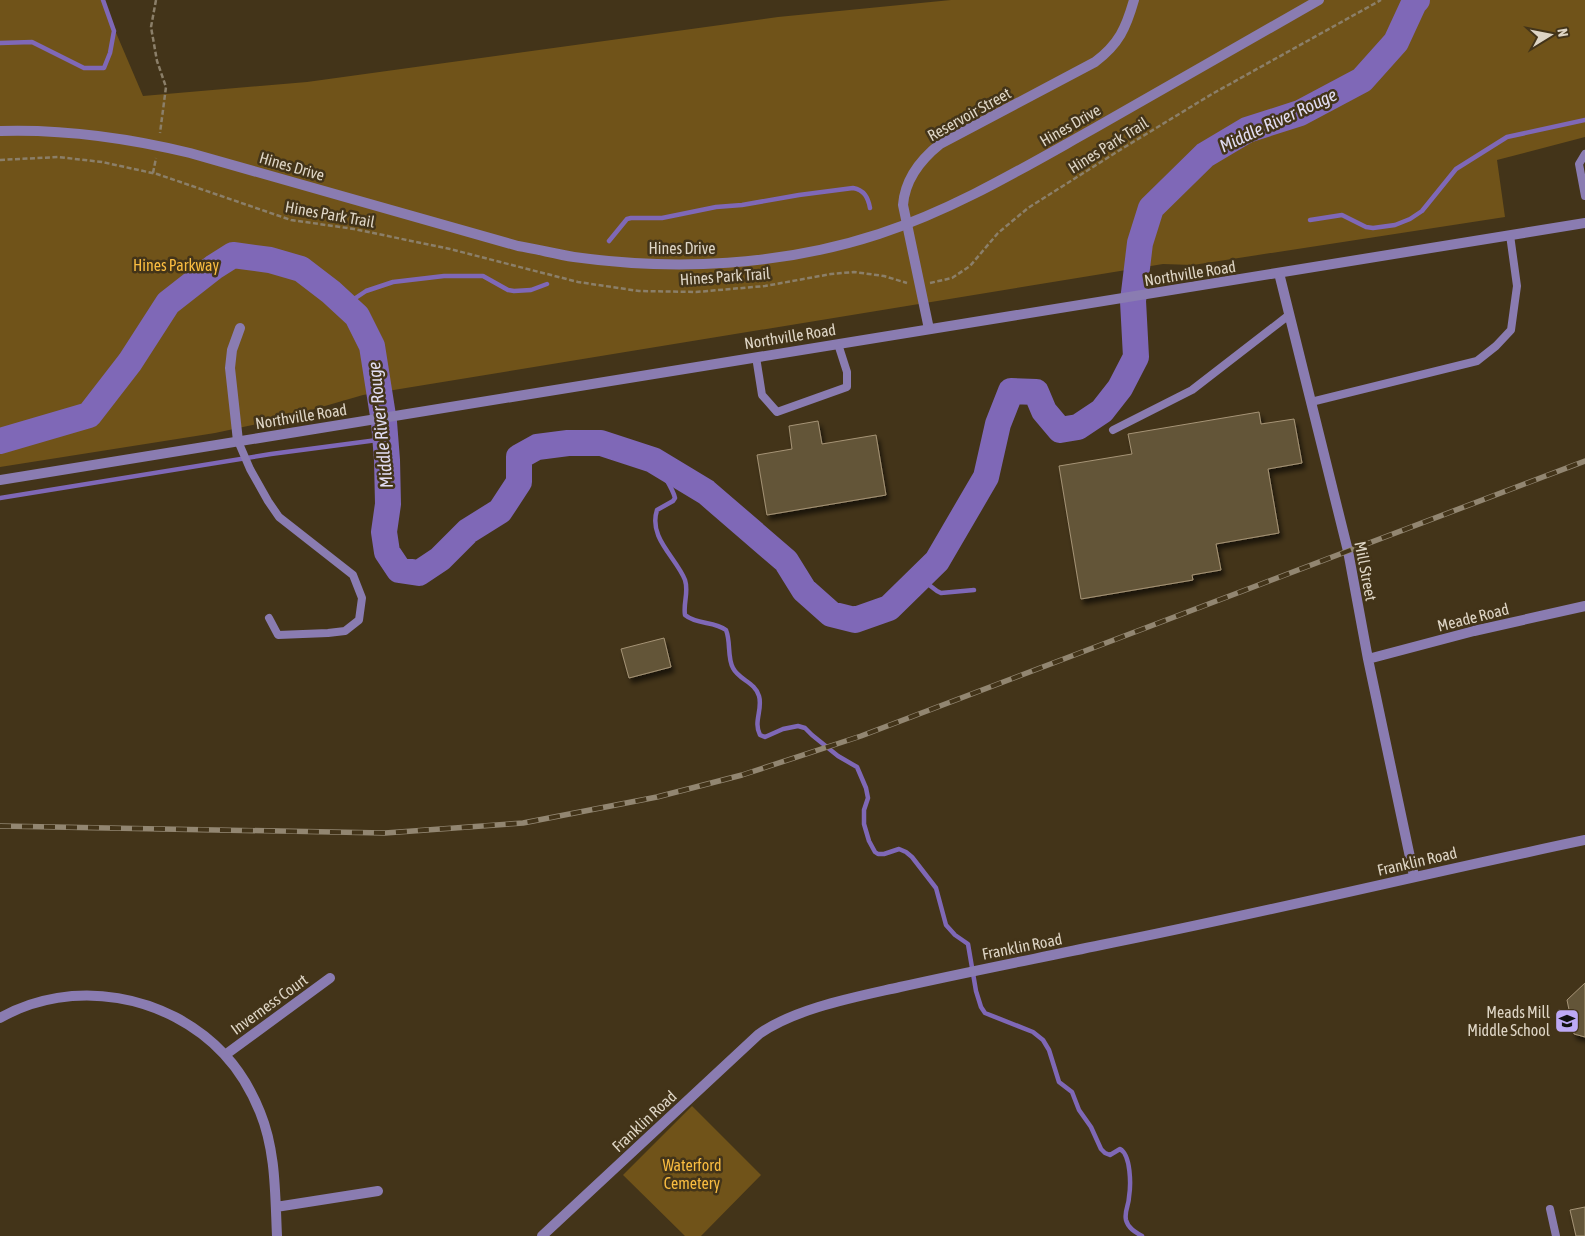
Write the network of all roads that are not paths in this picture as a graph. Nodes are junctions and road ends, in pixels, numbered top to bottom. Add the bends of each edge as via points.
1 (1134, 0) edge
2 (1319, 0) edge
3 (0, 131) edge
4 (1585, 154) edge
5 (1585, 196) edge
6 (1585, 223) edge
7 (908, 224) junction
8 (1510, 235) junction
9 (1278, 273) junction
10 (1289, 315) junction
11 (240, 328) dead end
12 (929, 329) junction
13 (838, 344) junction
14 (756, 357) junction
15 (1311, 402) junction
16 (1113, 430) dead end
17 (238, 441) junction
18 (0, 480) edge
19 (1585, 606) edge
20 (269, 618) dead end
21 (1368, 659) junction
22 (1585, 840) edge
23 (1414, 876) junction
24 (330, 978) dead end
25 (0, 1018) edge
26 (225, 1055) junction
27 (378, 1191) dead end
28 (276, 1207) junction
29 (1550, 1209) dead end
30 (277, 1236) edge
31 (542, 1236) edge
32 (1556, 1236) edge

1 - 7 street, Reservoir Street via 1118,41 1108,53 929,153 905,187 903,204
2 - 7 street, Hines Drive via 1007,178
3 - 7 street, Hines Drive via 82,134 158,145 518,246 628,263 694,264 767,258 839,244
4 - 5 lane via 1580,164
6 - 8 street, Northville Road
7 - 12 street, Reservoir Street
8 - 9 street, Northville Road
8 - 15 lane via 1517,286 1511,330 1496,346 1476,361
9 - 10 street, Mill Street
9 - 12 street, Northville Road
10 - 15 street, Mill Street
10 - 16 lane via 1192,390
11 - 17 street via 230,368
12 - 13 street, Northville Road
13 - 14 street, Northville Road
13 - 14 lane via 847,372 847,387 777,412 762,395
14 - 17 street, Northville Road
15 - 21 street, Mill Street via 1348,550
17 - 18 street, Northville Road
17 - 20 lane via 250,469 279,518 353,575 362,598 358,620 345,631 278,635
19 - 21 street, Meade Road
21 - 23 street, Mill Street
22 - 23 street, Franklin Road
23 - 31 street, Franklin Road via 1300,903 966,972 866,995 781,1020 759,1034
24 - 26 street, Inverness Court
25 - 26 street via 50,999 118,998 151,1006 181,1020
26 - 28 street via 250,1091 266,1128 273,1161
27 - 28 street
28 - 30 street
29 - 32 lane

